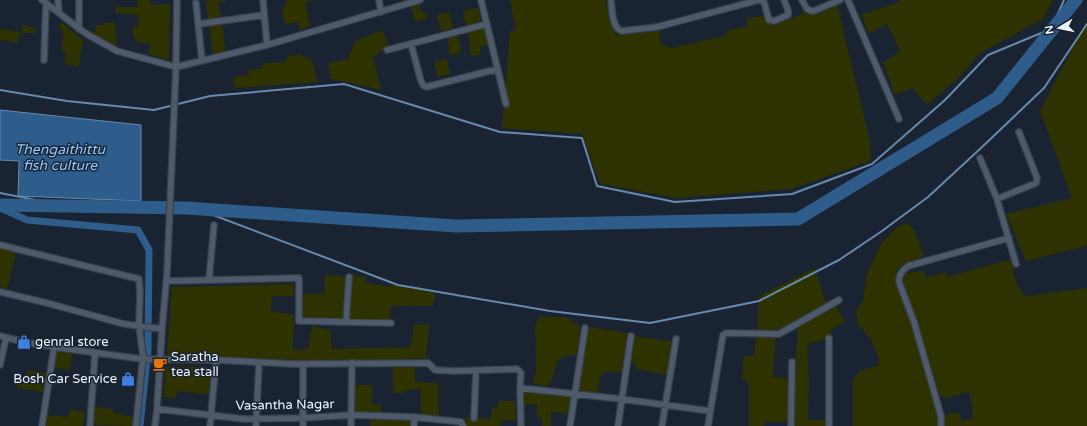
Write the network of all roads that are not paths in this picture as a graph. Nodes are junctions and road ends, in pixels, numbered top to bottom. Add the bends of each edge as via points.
1 (58, 0) edge
2 (79, 0) edge
3 (177, 0) edge
4 (263, 0) edge
5 (380, 0) edge
6 (394, 0) edge
7 (420, 0) edge
8 (481, 0) edge
9 (611, 0) edge
10 (784, 0) edge
11 (802, 0) edge
12 (840, 0) edge
13 (848, 0) edge
14 (44, 2) edge
15 (745, 2) edge
16 (196, 3) dead end
17 (395, 8) junction
18 (381, 12) junction
19 (59, 13) junction
20 (264, 15) junction
21 (199, 24) junction
22 (487, 24) junction
23 (79, 29) junction
24 (411, 44) junction
25 (268, 45) junction
26 (387, 50) dead end
27 (44, 60) dead end
28 (202, 61) junction
29 (176, 67) junction
30 (498, 69) junction
31 (506, 104) dead end
32 (899, 119) dead end
33 (1019, 132) dead end
34 (980, 158) dead end
35 (997, 199) junction
36 (214, 225) dead end
37 (1009, 238) junction
38 (0, 245) edge
39 (1016, 264) dead end
40 (350, 277) dead end
41 (209, 280) junction
42 (167, 281) junction
43 (0, 292) edge
44 (839, 300) dead end
45 (346, 322) junction
46 (391, 323) dead end
47 (142, 326) junction
48 (585, 328) dead end
49 (162, 329) junction
50 (631, 336) dead end
51 (3, 337) edge
52 (829, 338) dead end
53 (676, 339) dead end
54 (54, 347) junction
55 (95, 353) junction
56 (144, 359) junction
57 (158, 360) junction
58 (216, 360) junction
59 (792, 362) dead end
60 (259, 363) junction
61 (352, 363) junction
62 (303, 364) junction
63 (0, 365) edge
64 (476, 371) junction
65 (520, 388) junction
66 (575, 394) junction
67 (621, 399) junction
68 (664, 405) junction
69 (157, 408) junction
70 (710, 411) junction
71 (211, 414) junction
72 (350, 415) junction
73 (414, 417) junction
74 (302, 418) junction
75 (474, 418) dead end
76 (256, 419) junction
77 (42, 426) edge
78 (90, 426) edge
79 (136, 426) edge
80 (155, 426) edge
81 (210, 426) edge
82 (256, 426) edge
83 (302, 426) edge
84 (351, 426) edge
85 (414, 426) edge
86 (463, 426) edge
87 (520, 426) edge
88 (570, 426) edge
89 (618, 426) edge
90 (662, 426) edge
91 (708, 426) edge
92 (791, 426) edge
93 (829, 426) edge
94 (941, 426) edge

1 - 19 street
2 - 23 street
3 - 29 street
4 - 20 street
5 - 18 street
6 - 17 street
7 - 17 street
8 - 22 street
9 - 15 street via 616,27 622,31 657,27
10 - 15 street via 788,15 774,21 769,20 762,0
11 - 12 street via 807,10 812,11
13 - 32 street
14 - 19 street
14 - 27 street
16 - 21 street
17 - 18 street
18 - 25 street
19 - 23 street
20 - 21 street
20 - 25 street
21 - 28 street
22 - 24 street
22 - 30 street
23 - 29 street via 117,51
24 - 26 street
24 - 30 street via 421,81 426,87
25 - 28 street
28 - 29 street
29 - 42 street
30 - 31 street
33 - 35 street via 1037,178 1036,183
34 - 35 street
35 - 37 street
36 - 41 street
37 - 39 street
37 - 94 street via 908,266 899,276 941,416
38 - 47 street via 139,279
40 - 45 street
41 - 42 street
41 - 45 street via 299,278 298,321
42 - 49 street
43 - 47 street via 124,324
44 - 70 street via 779,334 723,335
45 - 46 street
47 - 49 street
47 - 56 street
48 - 66 street
49 - 57 street
50 - 67 street
51 - 54 street
51 - 63 street
52 - 93 street
53 - 68 street
54 - 55 street
54 - 77 street
55 - 56 street
55 - 78 street
56 - 57 street
56 - 79 street
57 - 58 street
57 - 69 street
58 - 60 street
58 - 71 street
59 - 92 street
60 - 62 street
60 - 76 street
61 - 62 street
61 - 64 street via 428,363 435,370
61 - 72 street
62 - 74 street
64 - 65 street via 517,369 521,373
64 - 75 street
65 - 66 street
65 - 87 street
66 - 67 street
66 - 88 street
67 - 68 street
67 - 89 street
68 - 70 street
68 - 90 street
69 - 71 street, Vasantha Nagar
69 - 80 street
70 - 91 street
71 - 76 street, Vasantha Nagar
71 - 81 street
72 - 73 street, Vasantha Nagar
72 - 74 street, Vasantha Nagar
72 - 84 street
73 - 85 street
73 - 86 street, Vasantha Nagar via 461,422
74 - 76 street, Vasantha Nagar
74 - 83 street
76 - 82 street

